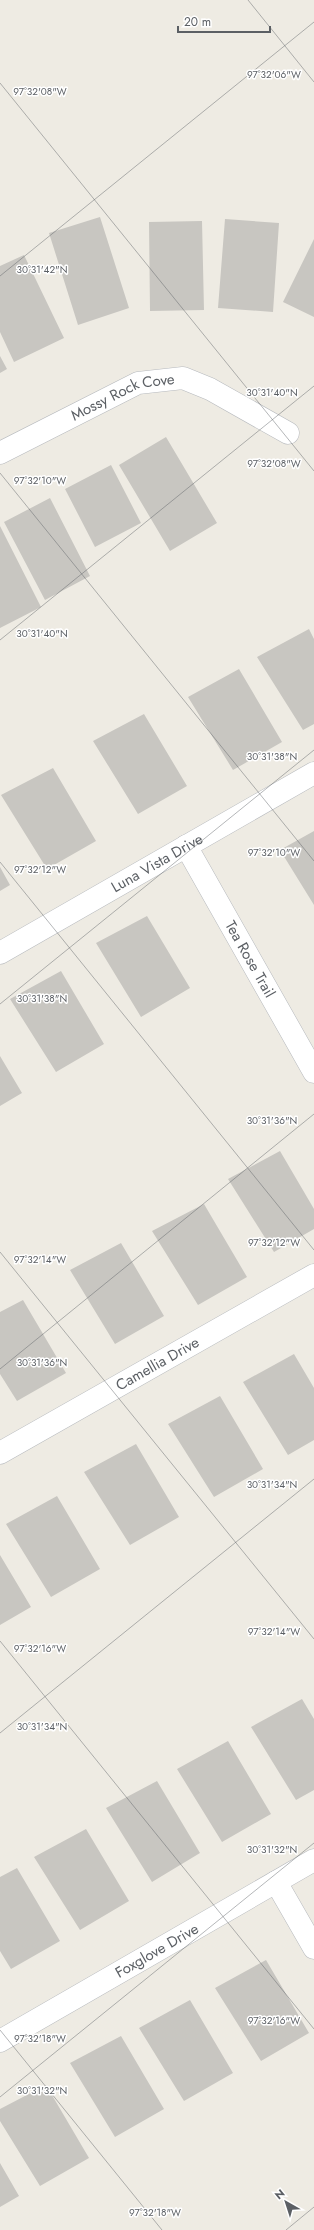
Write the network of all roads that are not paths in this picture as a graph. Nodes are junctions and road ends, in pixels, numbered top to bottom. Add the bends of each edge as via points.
1 (288, 433) dead end
2 (0, 453) edge
3 (314, 773) edge
4 (186, 846) junction
5 (0, 953) edge
6 (314, 1072) edge
7 (314, 1275) edge
8 (0, 1453) edge
9 (314, 1860) edge
10 (276, 1882) junction
11 (314, 1948) edge
12 (0, 2041) edge

1 - 2 street, Mossy Rock Cove via 210,389 183,378 138,383
3 - 4 street, Luna Vista Drive
4 - 5 street, Luna Vista Drive
4 - 6 street, Tea Rose Trail
7 - 8 street, Camellia Drive
9 - 10 street, Foxglove Drive
10 - 11 street
10 - 12 street, Foxglove Drive

